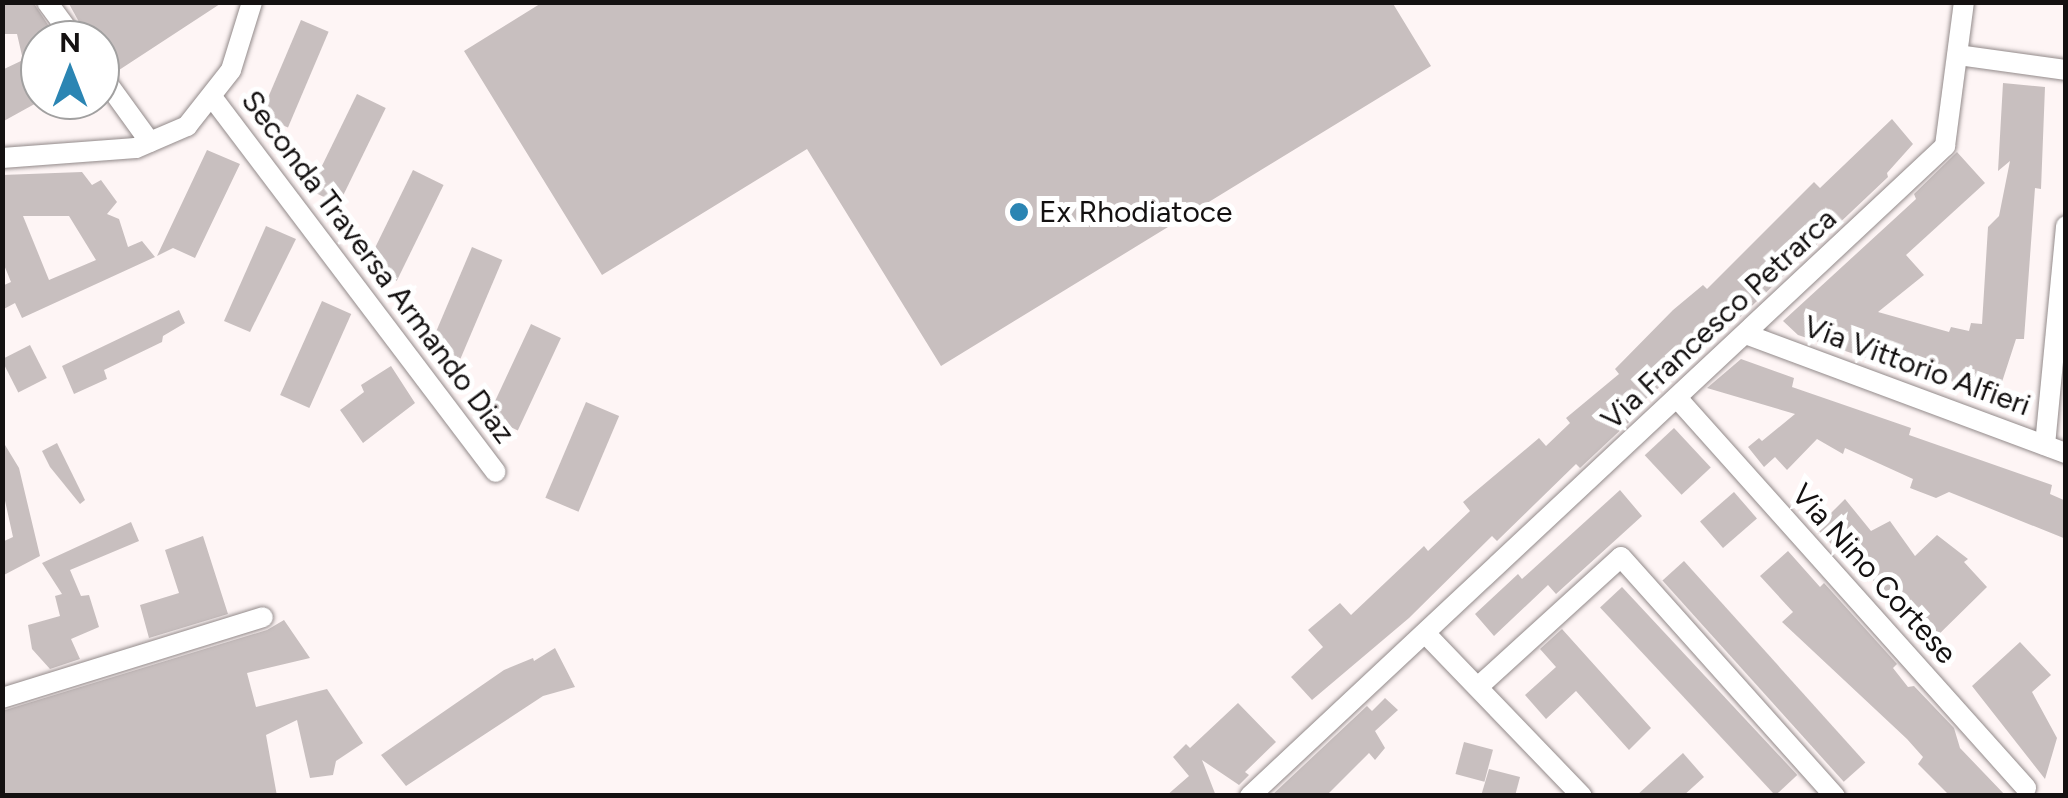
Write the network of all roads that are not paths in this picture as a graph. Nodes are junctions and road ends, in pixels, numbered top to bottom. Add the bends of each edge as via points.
1 (1964, 2) edge
2 (252, 3) edge
3 (1958, 56) junction
4 (2066, 70) edge
5 (212, 98) junction
6 (120, 101) edge
7 (150, 142) junction
8 (2, 158) edge
9 (2066, 226) edge
10 (1748, 335) junction
11 (1678, 399) junction
12 (2045, 446) junction
13 (2066, 453) edge
14 (496, 472) dead end
15 (263, 618) dead end
16 (1425, 633) junction
17 (1478, 687) junction
18 (2, 698) edge
19 (2026, 788) dead end
20 (1250, 796) edge
21 (1582, 796) edge
22 (1835, 796) edge

1 - 3 street, Via Francesco Petrarca
2 - 5 street via 232,70
3 - 4 street
3 - 10 street, Via Francesco Petrarca via 1946,146
5 - 7 street via 186,126
5 - 14 street, Seconda Traversa Armando Diaz
6 - 7 street
7 - 8 street via 86,154
9 - 12 street
10 - 11 street, Via Francesco Petrarca
10 - 12 street, Via Vittorio Alfieri
11 - 16 street, Via Francesco Petrarca
11 - 19 street, Via Nino Cortese
12 - 13 street, Via Vittorio Alfieri
15 - 18 street
16 - 17 street
16 - 20 street, Via Francesco Petrarca
17 - 21 street
17 - 22 street via 1621,557

